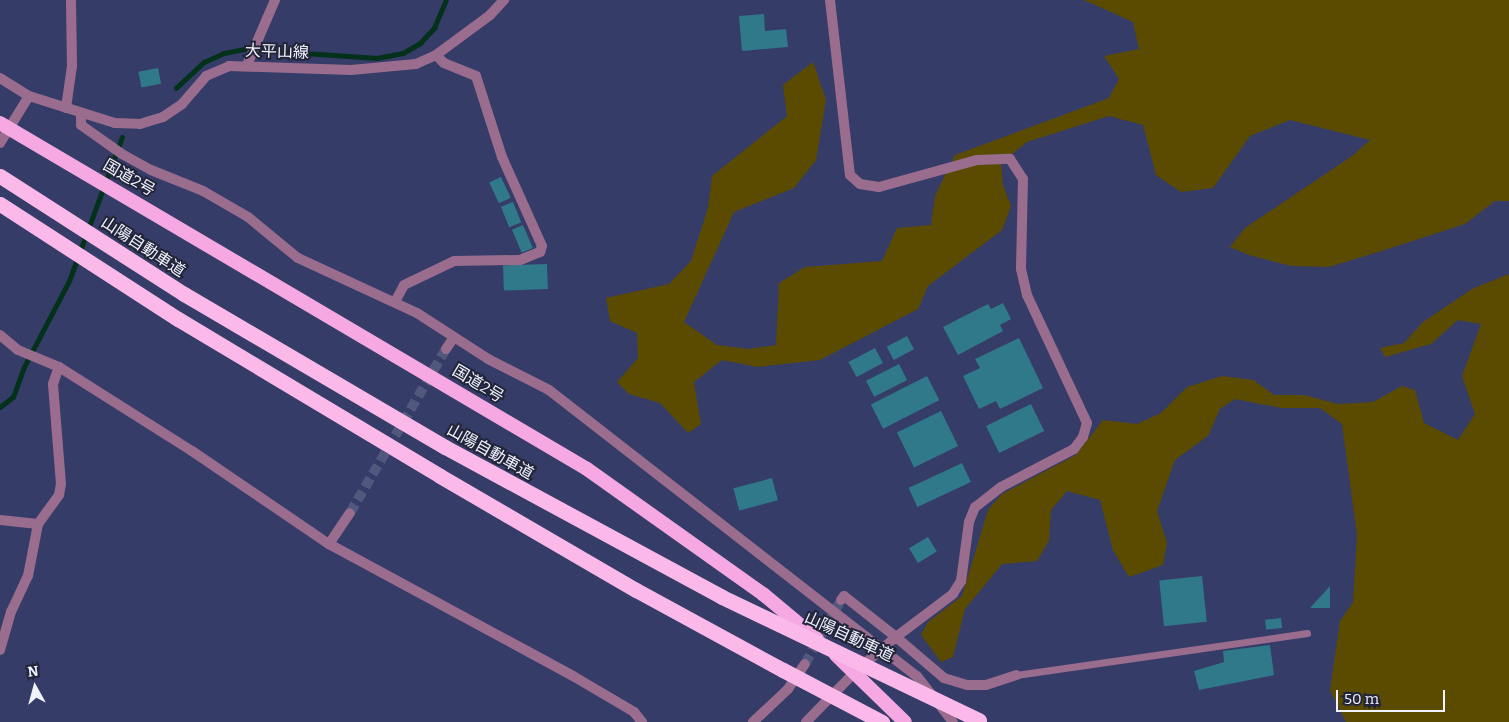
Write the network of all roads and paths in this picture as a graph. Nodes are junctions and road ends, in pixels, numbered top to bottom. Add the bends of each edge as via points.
1 (71, 0) edge
2 (275, 0) edge
3 (504, 0) edge
4 (830, 0) edge
5 (436, 55) junction
6 (249, 60) junction
7 (0, 78) edge
8 (29, 96) junction
9 (66, 108) junction
10 (81, 113) junction
11 (5, 126) edge
12 (0, 143) edge
13 (0, 176) edge
14 (0, 204) edge
15 (395, 302) junction
16 (0, 335) edge
17 (454, 337) junction
18 (446, 350) tunnel mouth
19 (59, 367) junction
20 (350, 513) tunnel mouth
21 (0, 520) edge
22 (38, 524) junction
23 (329, 544) junction
24 (842, 600) dead end
25 (1306, 633) dead end
26 (896, 637) junction
27 (882, 649) junction
28 (0, 650) edge
29 (805, 664) tunnel mouth
30 (856, 671) junction
31 (1016, 675) joint
32 (982, 721) edge
33 (642, 722) edge
34 (753, 722) edge
35 (806, 722) edge
36 (882, 722) edge
37 (905, 722) edge
38 (952, 722) edge

1 - 9 street via 72,66
2 - 6 street
3 - 5 street, 大平山線 via 490,16
4 - 26 street via 850,175 860,184 879,187 977,160 1010,159 1023,179 1021,269 1027,296 1087,423 1083,437 1074,449 1001,487 975,507 969,522 961,581 953,594
5 - 6 street, 大平山線 via 416,64 351,70
5 - 15 street via 444,63 476,76 502,157 542,246 540,252 520,260 454,261 404,285
6 - 10 street, 大平山線 via 206,76 182,104 163,117 140,124 115,123
7 - 8 street, 大平山線
8 - 9 street, 大平山線
8 - 11 street
9 - 10 street, 大平山線
10 - 15 street via 82,126 122,154 151,170 203,191 248,217 298,258
11 - 12 street
11 - 30 highway, 国道2号 via 587,469 762,594
13 - 32 highway, 山陽自動車道, bridge via 184,294 445,447 722,596
14 - 36 highway, bridge via 178,319 440,476 636,590
15 - 17 street
16 - 19 street via 18,350
17 - 18 street
17 - 27 street via 549,390
19 - 22 street via 54,384 61,484 59,494
19 - 23 street
20 - 23 street
21 - 22 street
22 - 28 street via 28,576 3,632
23 - 33 street via 573,676 634,712
24 - 26 street via 844,596
25 - 31 lane
26 - 27 street
26 - 31 street via 944,678 968,685 986,685
27 - 30 street
27 - 38 street via 917,676
29 - 34 street via 788,689
30 - 35 street
30 - 37 highway, 国道2号

